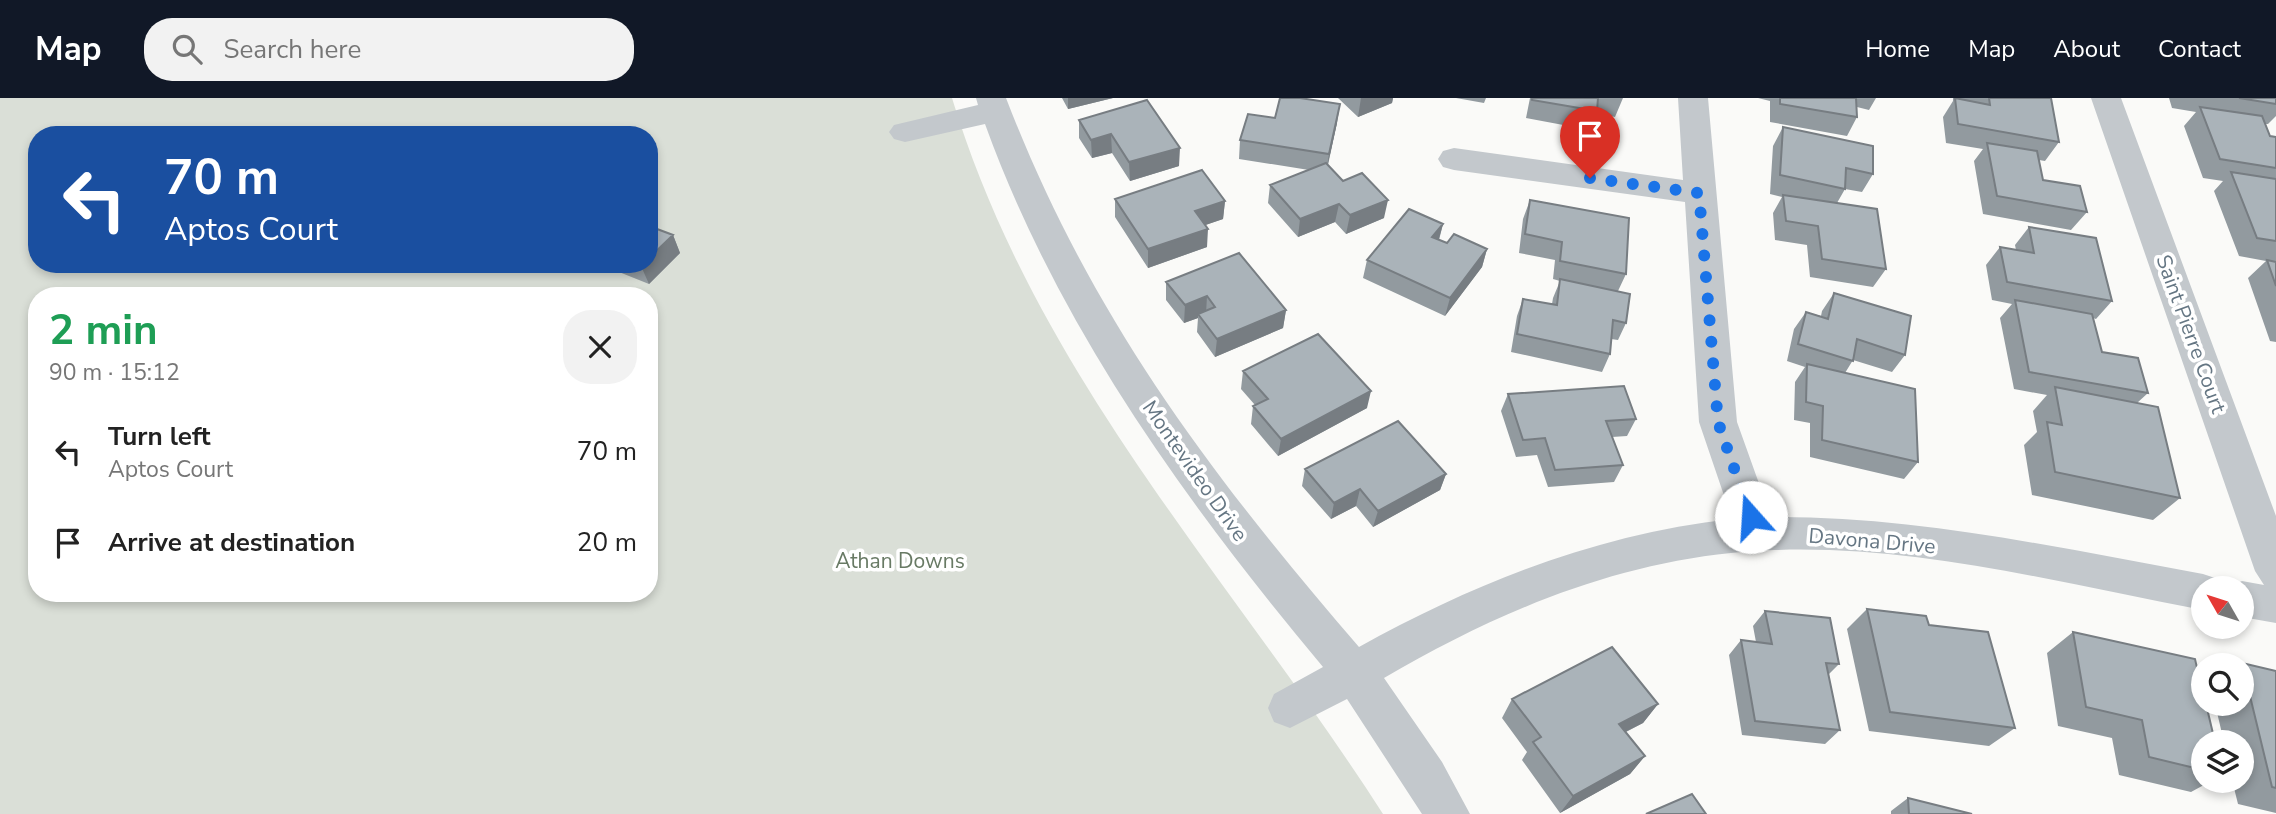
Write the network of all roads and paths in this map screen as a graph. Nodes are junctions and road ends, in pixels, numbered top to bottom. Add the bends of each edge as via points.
1 (1693, 98) edge
2 (2106, 98) edge
3 (994, 105) edge
4 (905, 132) dead end
5 (1454, 159) dead end
6 (1699, 193) junction
7 (1756, 534) junction
8 (2276, 571) edge
9 (2191, 590) edge
10 (2254, 601) edge
11 (2276, 605) edge
12 (1354, 673) junction
13 (1290, 708) dead end
14 (1447, 814) edge

1 - 6 street
2 - 8 street, Saint Pierre Court
3 - 4 street
3 - 12 street, Montevideo Drive via 1055,247 1144,399 1249,547
5 - 6 street
6 - 7 street via 1718,422
7 - 9 street, Davona Drive via 1888,540
7 - 12 street, Davona Drive via 1684,544 1560,574 1447,621
10 - 11 street
12 - 13 street, Davona Drive
12 - 14 street, Montevideo Drive

